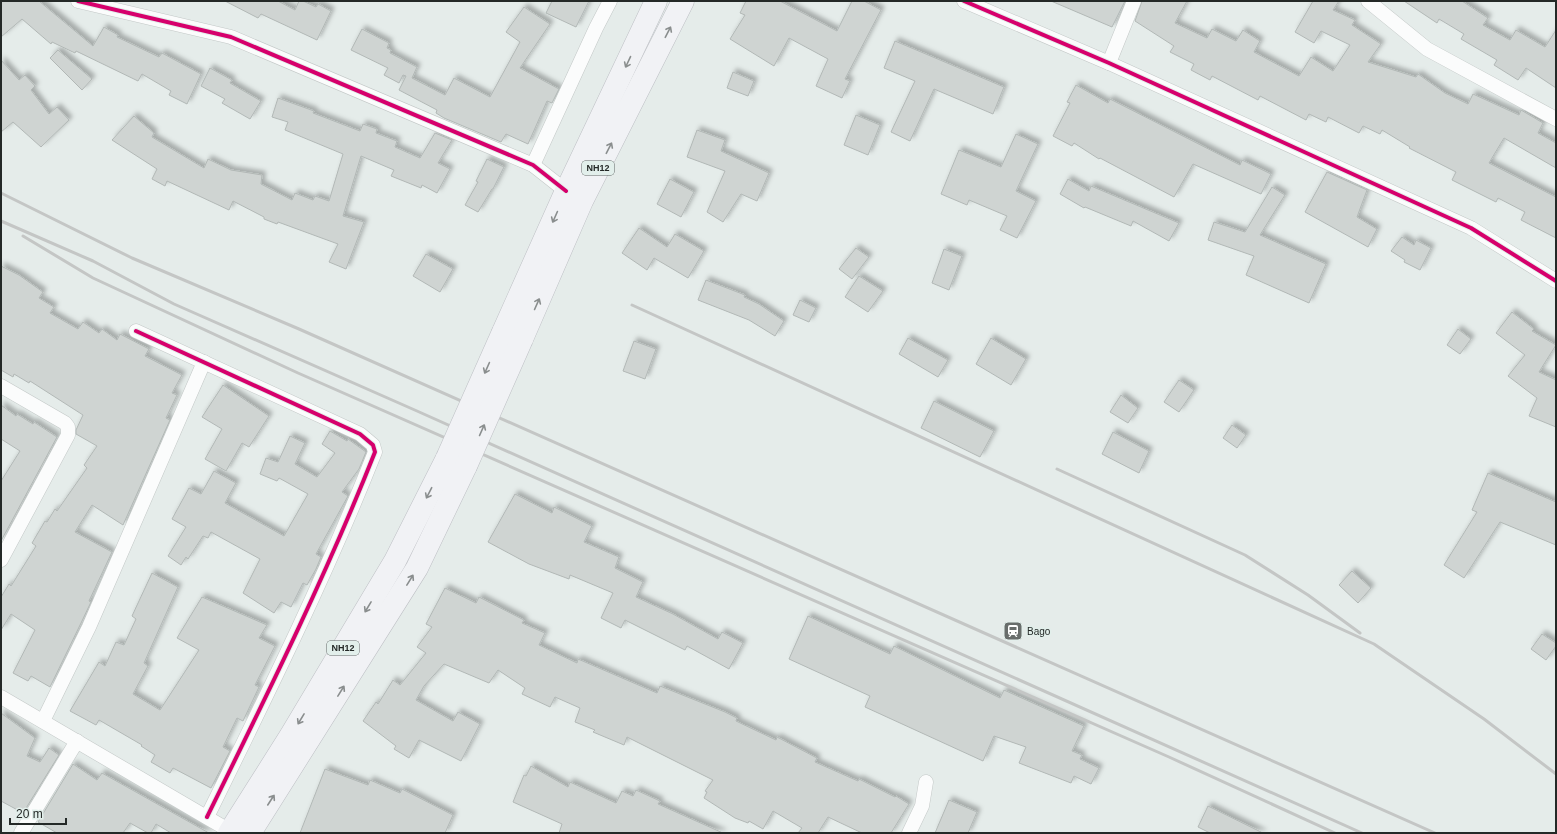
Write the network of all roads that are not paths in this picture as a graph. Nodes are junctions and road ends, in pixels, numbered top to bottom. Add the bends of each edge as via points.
1 (78, 1) edge
2 (610, 1) edge
3 (656, 1) edge
4 (683, 1) edge
5 (964, 1) edge
6 (1134, 1) edge
7 (1368, 1) edge
8 (1108, 63) junction
9 (1556, 118) edge
10 (533, 165) junction
11 (566, 191) junction
12 (1556, 281) edge
13 (136, 331) dead end
14 (512, 336) junction
15 (204, 362) junction
16 (1, 386) edge
17 (1, 560) edge
18 (1, 696) edge
19 (43, 721) junction
20 (77, 741) junction
21 (926, 782) dead end
22 (207, 817) junction
23 (236, 832) edge
24 (22, 833) edge
25 (909, 833) edge

1 - 10 street via 231,37
2 - 10 street
3 -> 11 highway, NH12
14 -> 4 highway, NH12
5 - 8 street
6 - 8 street
7 - 9 street via 1427,49
8 - 12 street via 1471,228
10 - 11 street
11 -> 14 highway, NH12
13 - 15 street
14 - 23 highway, NH12, bridge via 456,462 291,735
15 - 19 street via 89,626
15 - 22 street via 360,434 373,445 374,452 333,552 281,666
16 - 17 street via 68,427 68,435
18 - 19 street
19 - 20 street
20 - 22 street
20 - 24 street
21 - 25 street via 922,806
22 - 23 street

